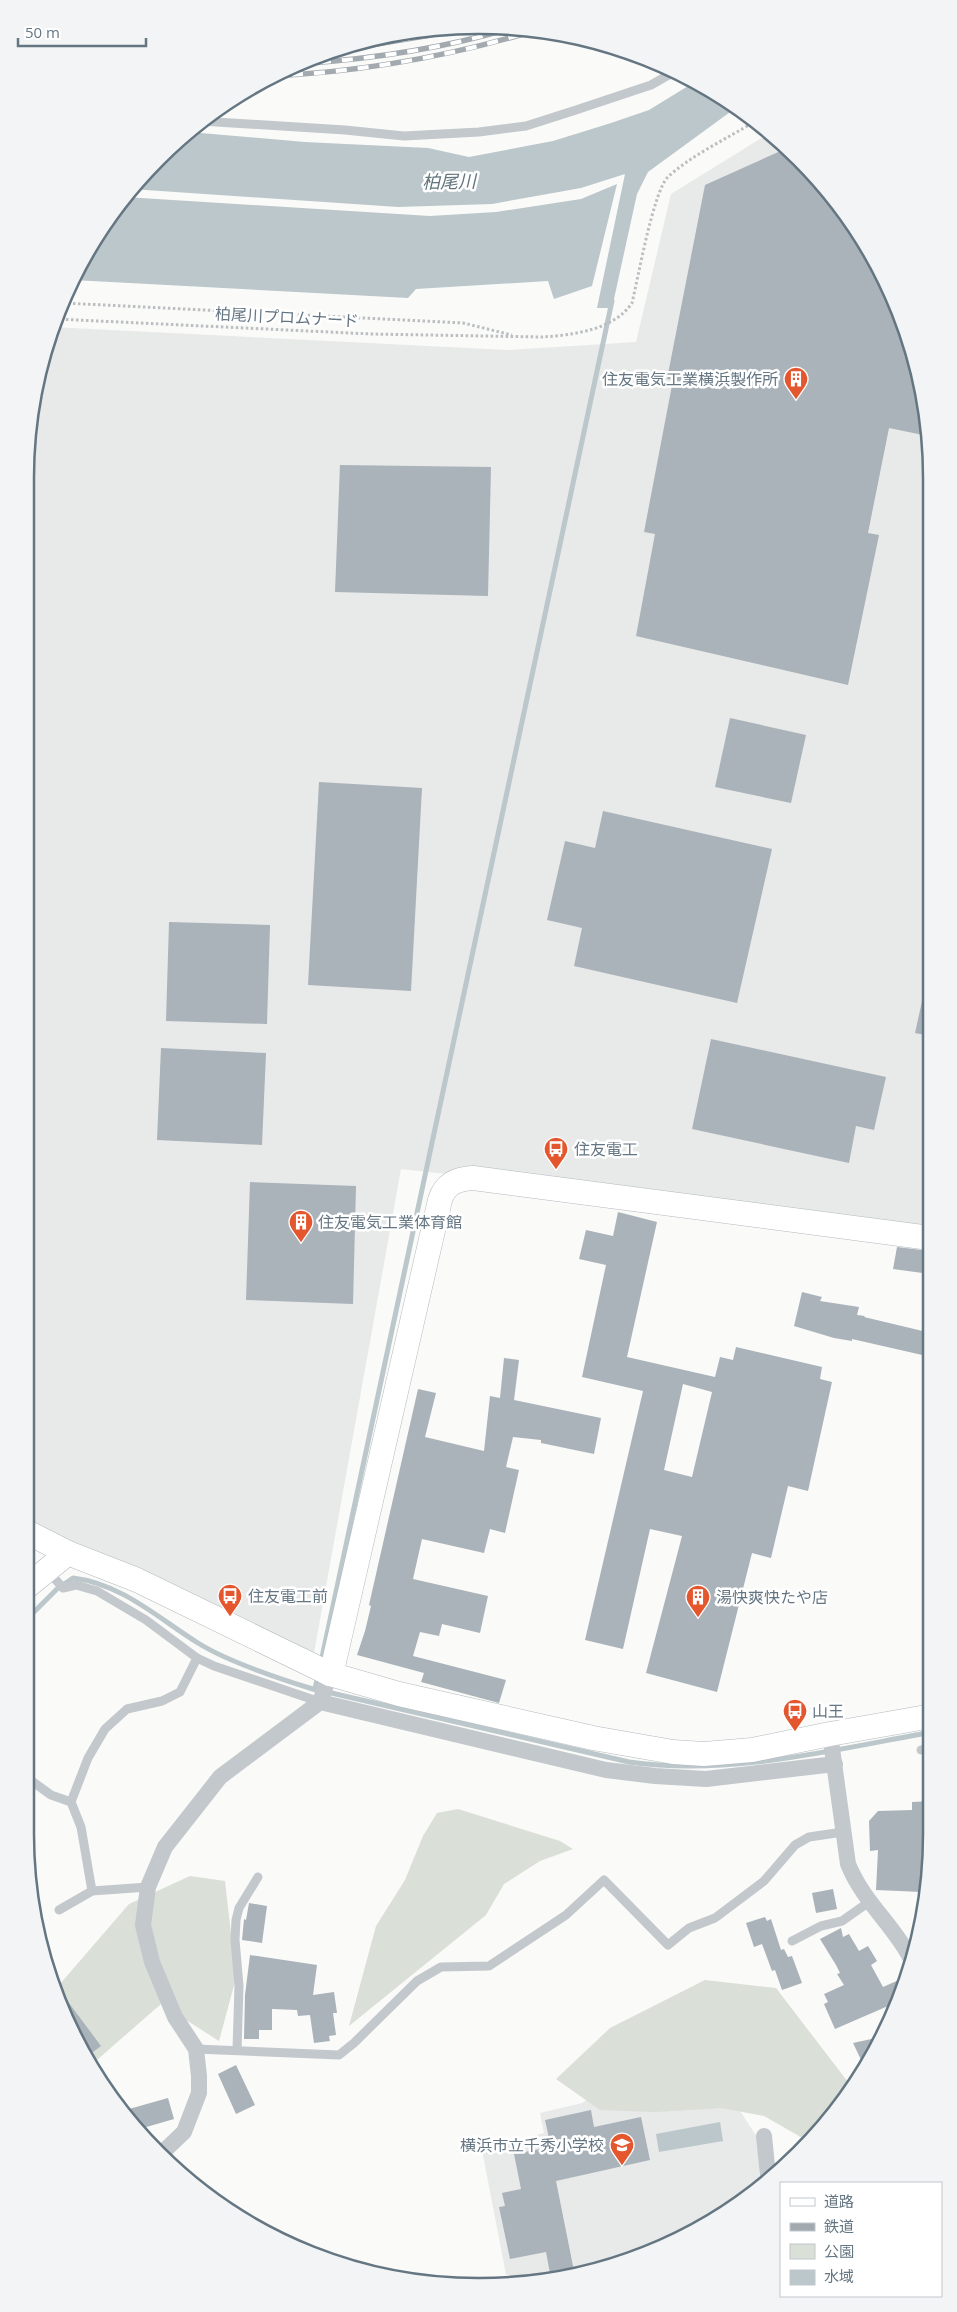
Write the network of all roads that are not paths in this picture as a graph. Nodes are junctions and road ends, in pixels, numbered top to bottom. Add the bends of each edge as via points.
1 (666, 76) edge
2 (214, 122) edge
3 (923, 1237) edge
4 (34, 1536) edge
5 (68, 1553) junction
6 (48, 1570) junction
7 (34, 1581) edge
8 (197, 1658) junction
9 (323, 1685) junction
10 (923, 1718) edge
11 (830, 1734) junction
12 (835, 1764) junction
13 (34, 1783) edge
14 (70, 1802) junction
15 (843, 1832) junction
16 (258, 1876) dead end
17 (148, 1887) junction
18 (92, 1891) junction
19 (868, 1902) junction
20 (59, 1910) dead end
21 (792, 1942) dead end
22 (907, 1953) edge
23 (196, 2049) junction
24 (237, 2050) junction
25 (764, 2136) dead end
26 (166, 2150) edge
27 (768, 2171) edge

1 - 2 lane via 651,85 526,126 479,132 404,136
3 - 9 street via 473,1178 453,1182 442,1192 334,1662
4 - 5 street
5 - 6 street
5 - 9 street via 137,1580 296,1658
6 - 7 street
6 - 8 lane via 63,1588 76,1585 97,1591 146,1620
8 - 9 lane via 214,1666
8 - 14 lane via 180,1692 162,1701 127,1710 104,1729
9 - 11 street via 399,1694 564,1732 673,1752 704,1754 752,1750
9 - 12 street via 606,1770 706,1779
9 - 17 street via 220,1777 165,1847
10 - 11 street
11 - 12 street
12 - 15 street
13 - 14 lane via 51,1795
14 - 18 lane via 81,1827
15 - 19 street via 848,1864
15 - 24 lane via 809,1837 795,1846 764,1881 715,1918 689,1928 668,1945 604,1880 566,1915 489,1966 442,1967 417,1981 339,2055
16 - 24 lane via 238,1908 236,1920
17 - 18 lane
17 - 23 street via 143,1925 152,1962 174,2017
18 - 20 lane
19 - 21 lane via 842,1921 821,1926
19 - 22 street
23 - 24 lane
23 - 26 street via 199,2093 194,2110 184,2132
25 - 27 street

